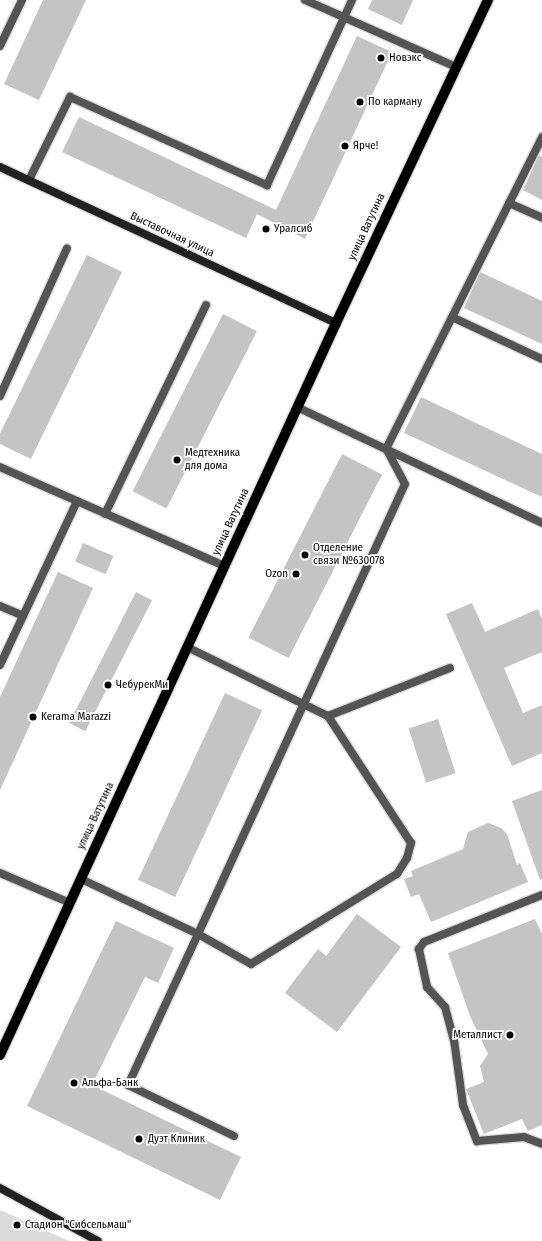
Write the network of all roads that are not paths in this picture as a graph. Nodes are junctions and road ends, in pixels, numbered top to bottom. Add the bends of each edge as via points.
1 (22, 0) edge
2 (306, 0) edge
3 (352, 0) edge
4 (488, 0) edge
5 (344, 17) junction
6 (0, 46) edge
7 (456, 67) junction
8 (542, 136) edge
9 (0, 167) edge
10 (29, 180) junction
11 (509, 203) junction
12 (542, 218) edge
13 (67, 248) dead end
14 (206, 305) dead end
15 (452, 316) junction
16 (336, 323) junction
17 (542, 359) edge
18 (0, 396) edge
19 (297, 407) junction
20 (386, 449) junction
21 (0, 467) edge
22 (77, 501) junction
23 (106, 514) junction
24 (542, 523) edge
25 (224, 566) junction
26 (0, 606) edge
27 (23, 616) junction
28 (187, 647) junction
29 (0, 665) edge
30 (450, 668) dead end
31 (304, 704) junction
32 (328, 716) junction
33 (0, 873) edge
34 (81, 879) junction
35 (542, 895) edge
36 (70, 902) junction
37 (198, 934) junction
38 (0, 1055) edge
39 (234, 1136) dead end
40 (542, 1144) edge
41 (0, 1188) edge
42 (98, 1241) edge

1 - 6 lane
2 - 5 lane
3 - 5 lane
4 - 7 main road, улица Ватутина
5 - 7 lane
5 - 10 lane via 267,186 70,97
7 - 16 main road, улица Ватутина
8 - 11 lane
9 - 10 street, Выставочная улица
10 - 16 street, Выставочная улица
11 - 12 lane
11 - 15 lane
13 - 18 lane
14 - 23 lane
15 - 17 lane
15 - 20 lane
16 - 19 main road, улица Ватутина
19 - 20 lane
19 - 25 main road, улица Ватутина
20 - 24 lane
20 - 31 lane via 406,484
21 - 22 lane
22 - 23 lane
22 - 27 lane
23 - 25 lane
25 - 28 main road, улица Ватутина
26 - 27 lane
27 - 29 lane
28 - 31 lane
28 - 34 main road, улица Ватутина
30 - 32 lane
31 - 32 lane
31 - 37 lane
32 - 37 lane via 412,843 407,858 397,874 251,964
33 - 36 lane
34 - 36 main road, улица Ватутина
34 - 37 lane
35 - 40 lane via 424,942 419,949 427,987 445,1007 454,1040 463,1105 477,1141 524,1137
36 - 38 main road, улица Ватутина
37 - 39 lane via 128,1085
41 - 42 street

